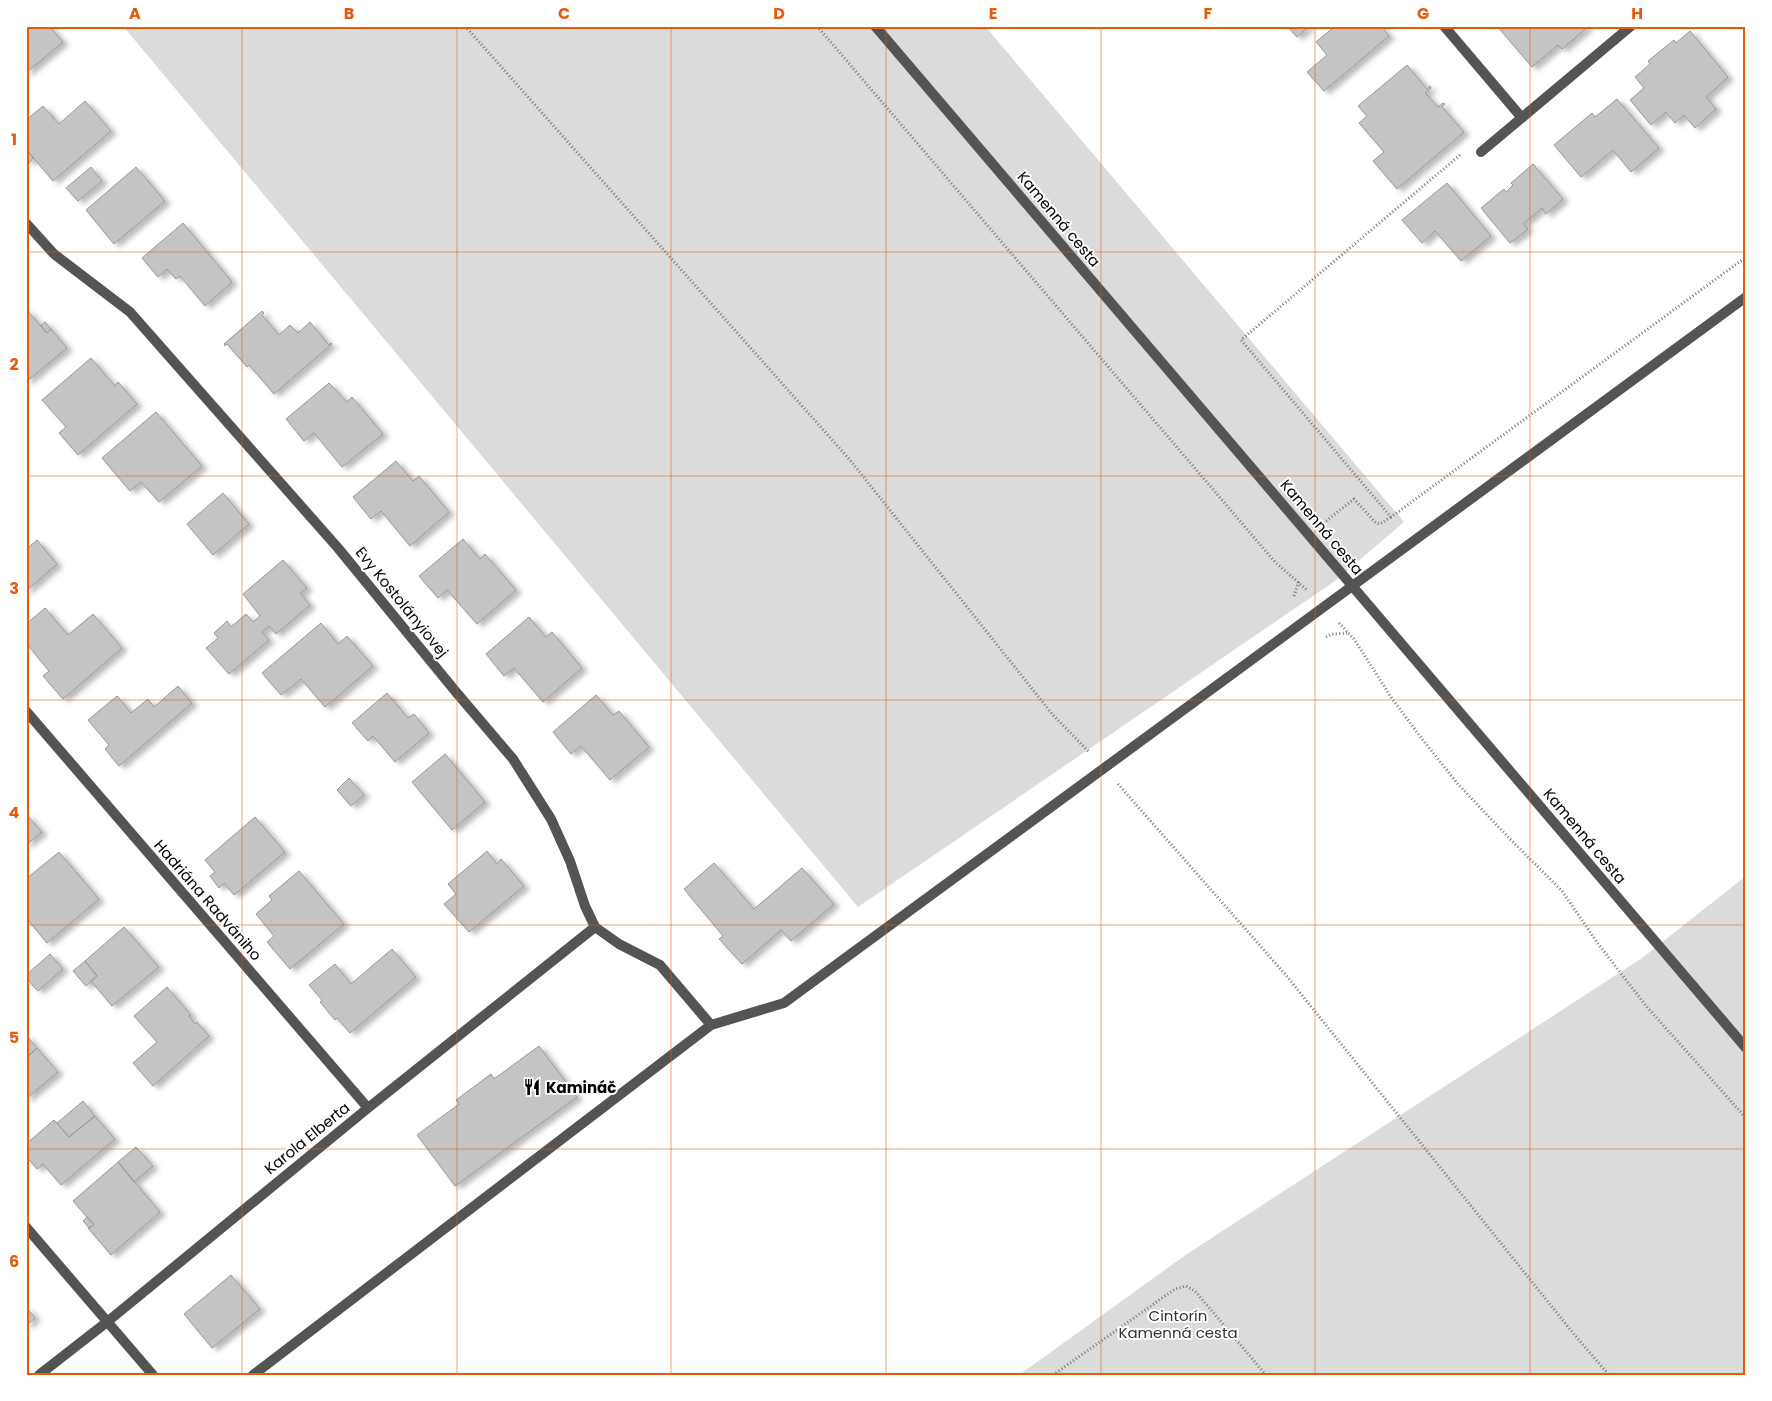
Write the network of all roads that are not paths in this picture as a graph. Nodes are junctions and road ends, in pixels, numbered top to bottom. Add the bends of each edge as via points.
1 (875, 26) edge
2 (1444, 26) edge
3 (1632, 26) edge
4 (1522, 118) junction
5 (1481, 152) road end
6 (26, 223) edge
7 (1746, 297) edge
8 (1353, 587) junction
9 (26, 711) edge
10 (596, 927) junction
11 (711, 1025) junction
12 (1746, 1048) edge
13 (368, 1108) junction
14 (26, 1227) edge
15 (107, 1322) junction
16 (40, 1375) edge
17 (153, 1375) edge
18 (253, 1375) edge

1 - 8 street, Kamenná cesta
2 - 4 street
3 - 4 street
4 - 5 street
6 - 10 street, Evy Kostolányiovej via 54,254 130,312 338,548 512,759 551,819
7 - 8 street
8 - 11 street via 784,1003
8 - 12 street, Kamenná cesta
9 - 13 street, Hadriána Radvániho
10 - 11 street, Evy Kostolányiovej via 619,944 660,964
10 - 13 street, Karola Elberta
11 - 18 street
13 - 15 street, Karola Elberta
14 - 15 street
15 - 16 street, Karola Elberta
15 - 17 street

